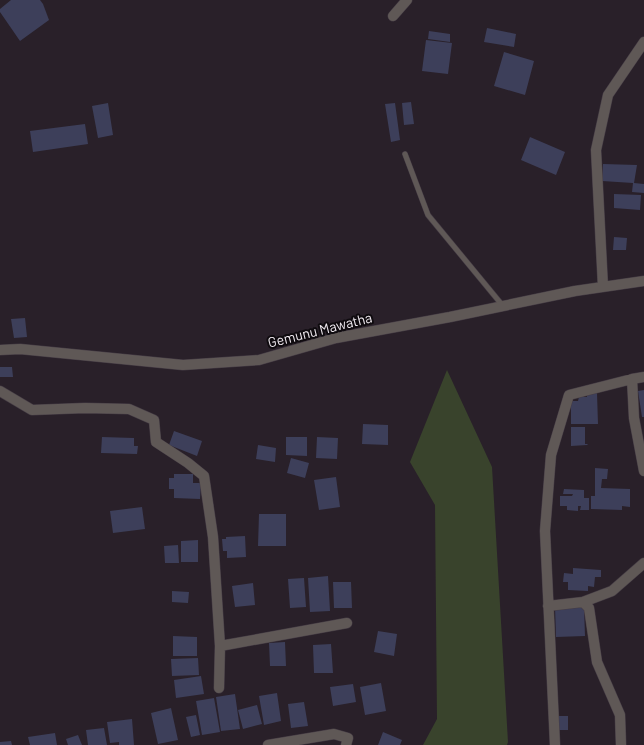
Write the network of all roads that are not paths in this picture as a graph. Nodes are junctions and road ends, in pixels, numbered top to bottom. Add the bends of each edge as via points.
1 (407, 0) edge
2 (393, 16) dead end
3 (644, 42) edge
4 (405, 154) dead end
5 (644, 281) edge
6 (603, 287) junction
7 (502, 306) junction
8 (0, 350) edge
9 (644, 378) edge
10 (632, 379) junction
11 (0, 391) edge
12 (644, 471) edge
13 (644, 563) edge
14 (583, 602) junction
15 (548, 606) junction
16 (347, 623) dead end
17 (220, 646) junction
18 (219, 688) dead end
19 (268, 745) edge
20 (346, 745) edge
21 (555, 745) edge
22 (621, 745) edge

1 - 2 street
3 - 6 street via 608,95 596,150
4 - 7 lane via 428,215
5 - 6 street, Gemunu Mawatha
6 - 7 street, Gemunu Mawatha
7 - 8 street, Gemunu Mawatha via 336,338 259,360 183,365 20,349
9 - 10 street
10 - 12 street via 634,418
10 - 15 street via 569,395 551,455 545,532
11 - 17 street via 32,410 129,409 154,420 156,442 204,476 213,537
13 - 14 street via 612,591
14 - 15 street
14 - 22 street via 588,608 597,662 620,715
15 - 21 street
16 - 17 street
17 - 18 street
19 - 20 street via 334,734 348,738

